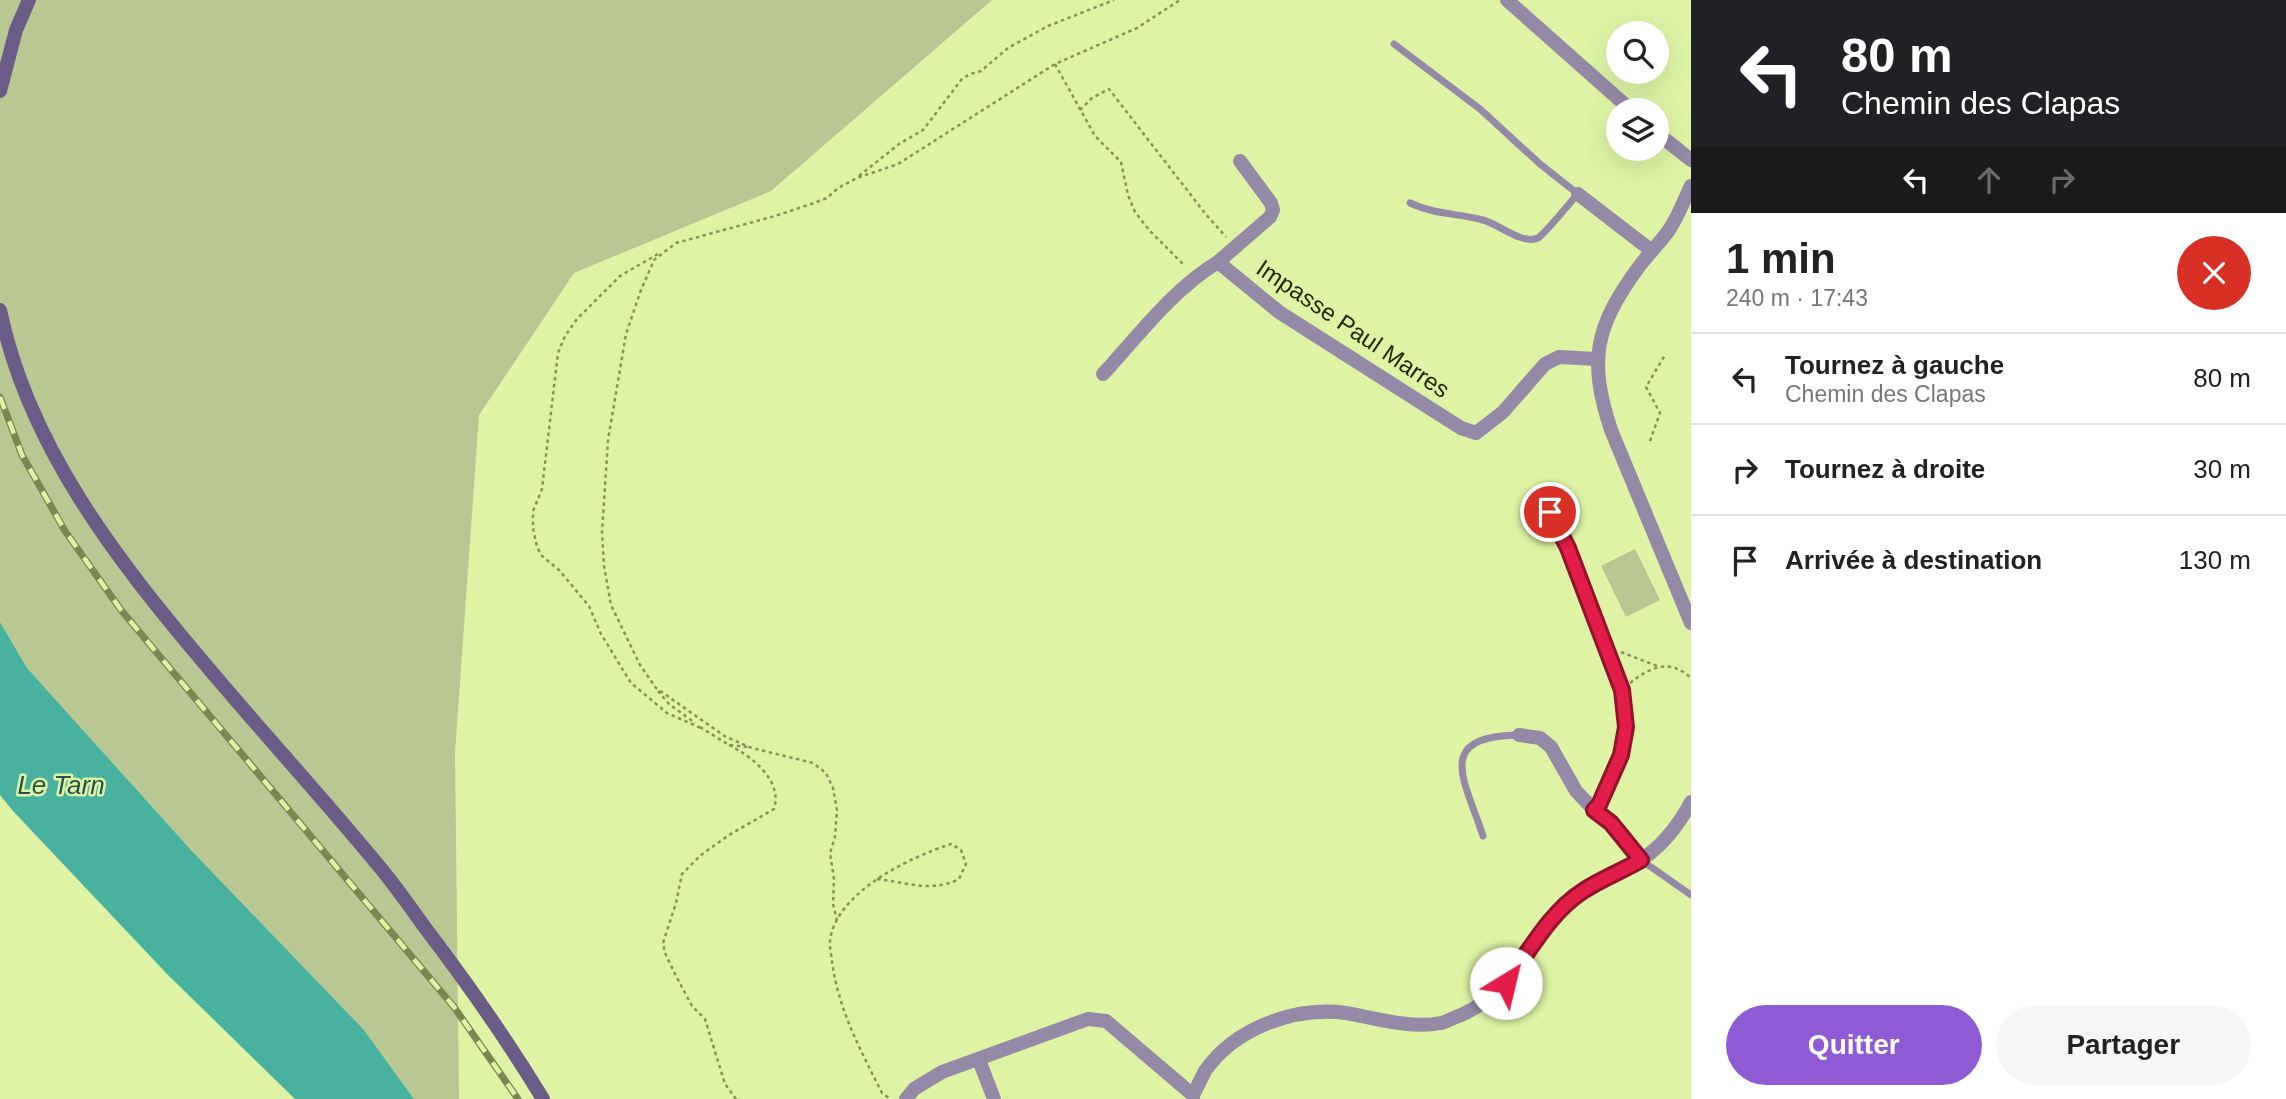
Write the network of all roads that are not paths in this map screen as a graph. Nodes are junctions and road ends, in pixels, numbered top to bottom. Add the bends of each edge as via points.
1 (29, 0) edge
2 (1507, 0) edge
3 (1394, 44) dead end
4 (0, 91) edge
5 (1617, 98) edge
6 (1669, 143) edge
7 (1691, 160) edge
8 (1240, 161) dead end
9 (1691, 186) edge
10 (1578, 194) junction
11 (1410, 203) dead end
12 (1652, 251) junction
13 (1218, 262) junction
14 (0, 310) edge
15 (1597, 359) junction
16 (1103, 374) dead end
17 (1550, 512) dead end
18 (1691, 623) edge
19 (1519, 735) joint
20 (1691, 802) edge
21 (1594, 810) junction
22 (1483, 836) dead end
23 (1641, 860) junction
24 (1691, 895) edge
25 (979, 1060) junction
26 (1193, 1097) edge
27 (543, 1099) edge
28 (906, 1099) edge
29 (994, 1099) edge

1 - 4 main road
2 - 5 street
3 - 10 lane via 1480,109
6 - 7 street
8 - 13 street via 1273,210
9 - 12 street via 1670,229
10 - 11 lane via 1537,239 1525,239 1483,220 1428,211
10 - 12 street
12 - 15 street via 1612,307
13 - 15 street, Impasse Paul Marres via 1279,312 1461,428 1476,433 1503,412 1545,364 1559,357
13 - 16 street, Impasse Paul Marres via 1178,291
14 - 27 main road via 41,428 104,537 156,607 380,867 510,1045
15 - 18 street via 1601,398 1611,430
17 - 21 lane via 1622,690 1626,727 1621,755
19 - 21 street via 1540,738 1551,747 1576,791
19 - 22 lane via 1481,739 1462,754 1460,767
20 - 23 street via 1680,822
21 - 23 street
23 - 24 lane
23 - 26 street via 1567,903 1506,983 1469,1011 1441,1023 1404,1023 1323,1011 1295,1015 1242,1036 1206,1070
25 - 26 street via 1088,1019 1106,1021
25 - 28 street via 942,1072
25 - 29 street

